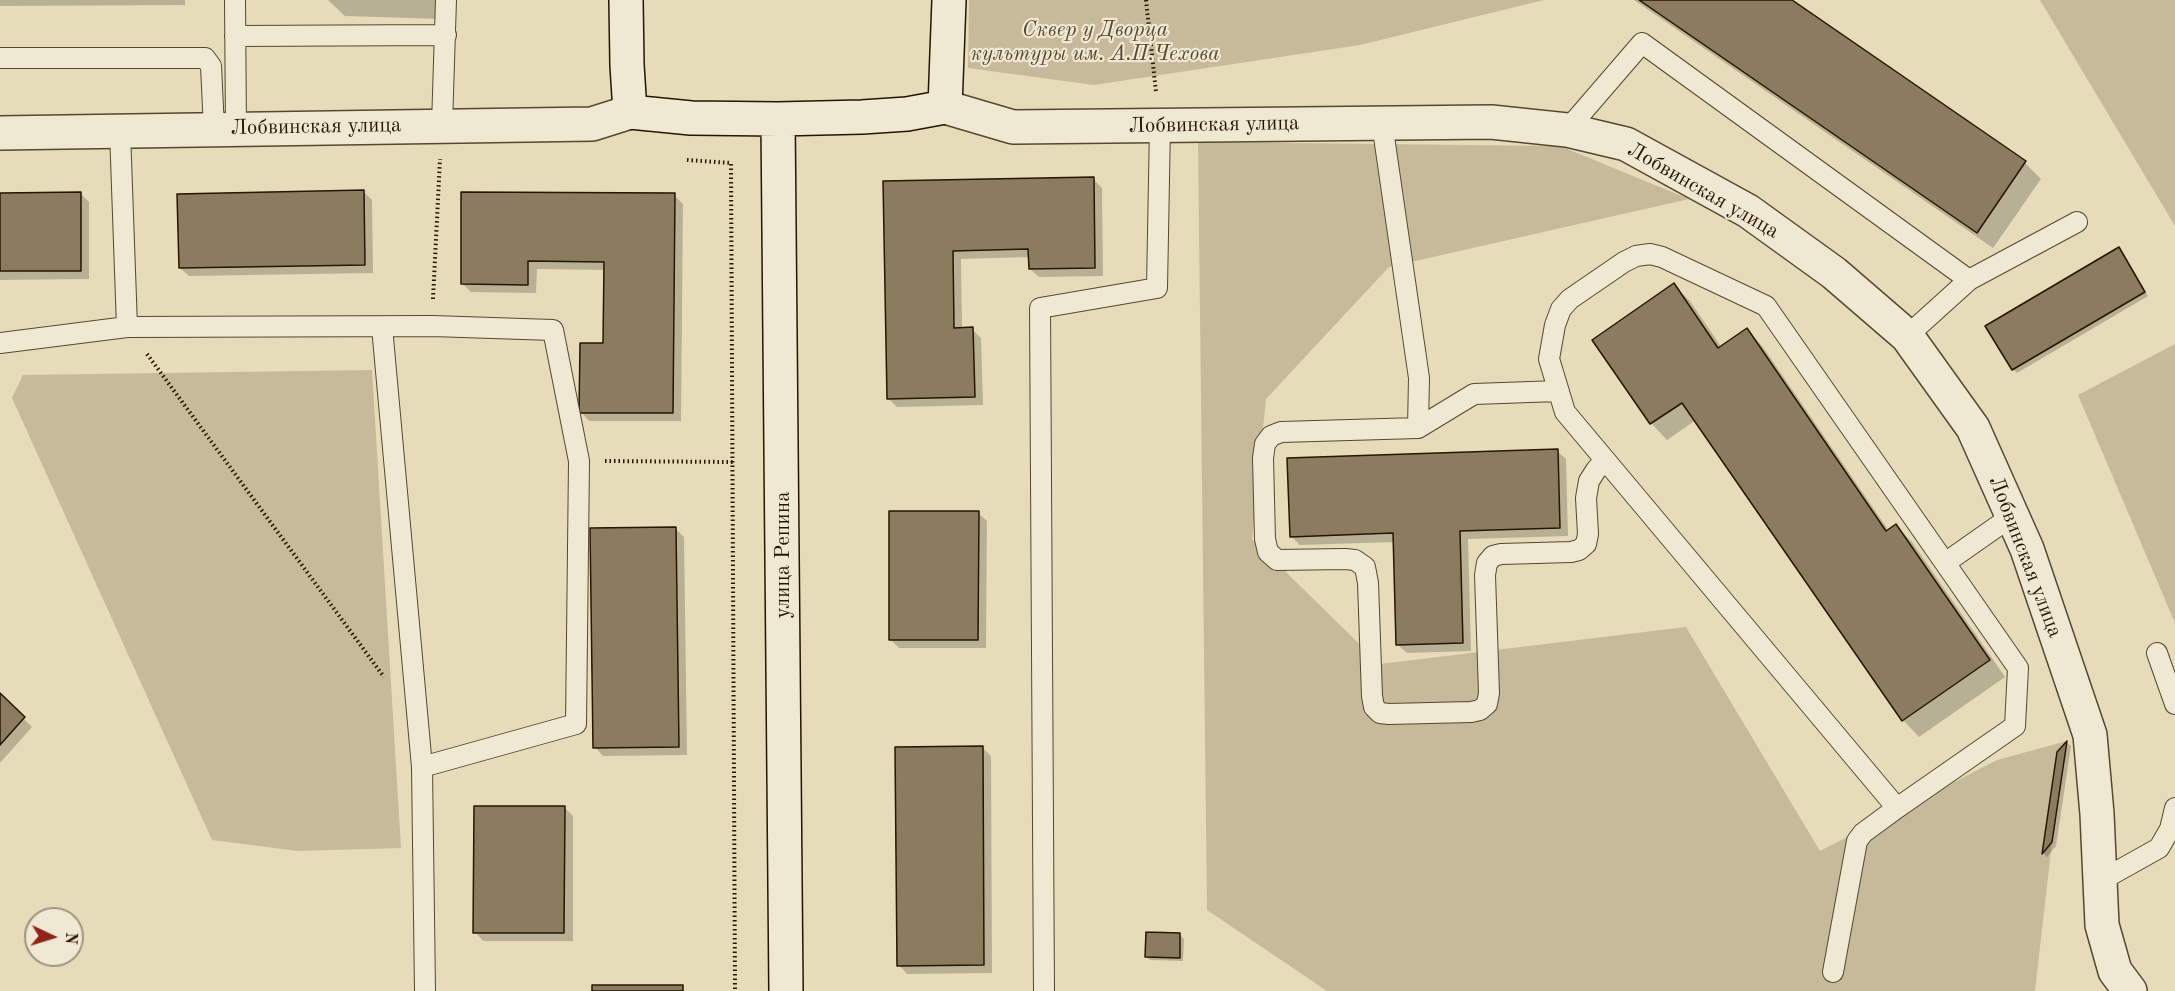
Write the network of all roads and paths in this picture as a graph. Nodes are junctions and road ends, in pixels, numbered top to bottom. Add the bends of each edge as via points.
1 (235, 0) edge
2 (446, 0) edge
3 (626, 0) edge
4 (949, 0) edge
5 (1146, 0) edge
6 (446, 35) junction
7 (235, 36) junction
8 (0, 58) edge
9 (945, 107) junction
10 (630, 112) junction
11 (778, 119) junction
12 (1382, 123) junction
13 (1160, 125) junction
14 (442, 126) junction
15 (225, 129) junction
16 (1566, 130) junction
17 (120, 131) junction
18 (0, 133) edge
19 (687, 160) dead end
20 (2077, 222) dead end
21 (1969, 280) junction
22 (432, 326) junction
23 (127, 327) junction
24 (382, 327) junction
25 (1907, 336) junction
26 (0, 343) edge
27 (1558, 391) junction
28 (1418, 428) junction
29 (1605, 460) junction
30 (579, 461) junction
31 (733, 462) junction
32 (2012, 516) junction
33 (1944, 563) junction
34 (2157, 653) dead end
35 (2175, 704) edge
36 (418, 724) junction
37 (422, 767) junction
38 (1897, 808) junction
39 (2175, 808) edge
40 (2100, 881) junction
41 (1833, 972) dead end
42 (425, 991) edge
43 (735, 991) edge
44 (786, 991) edge
45 (1044, 991) edge
46 (2130, 991) edge

1 - 7 lane
2 - 6 lane
3 - 10 street
4 - 9 street
5 - 13 path
6 - 7 lane
6 - 14 lane
7 - 15 lane
8 - 15 lane via 205,58 212,66
9 - 11 street via 885,116
9 - 13 street, Лобвинская улица via 1013,127
10 - 11 street via 691,118
10 - 14 street, Лобвинская улица via 592,124
11 - 44 street, улица Репина
12 - 13 street, Лобвинская улица
12 - 16 street, Лобвинская улица via 1491,122
12 - 28 lane via 1419,378
13 - 45 lane via 1157,288 1040,308
14 - 15 street, Лобвинская улица
14 - 22 path
15 - 17 street, Лобвинская улица
16 - 21 lane via 1642,43
16 - 25 street, Лобвинская улица via 1626,144 1748,212 1834,273
17 - 18 street, Лобвинская улица
17 - 23 lane
19 - 31 path via 731,163
20 - 21 lane
21 - 25 lane
22 - 24 lane
22 - 30 lane via 553,330
23 - 24 lane
23 - 26 lane
23 - 36 path
24 - 36 lane
25 - 32 street, Лобвинская улица via 1973,428
27 - 28 lane via 1474,394
27 - 29 lane via 1565,411
27 - 33 lane via 1549,359 1561,309 1624,262 1650,254 1662,257 1766,306
28 - 29 lane via 1281,432 1265,444 1263,458 1268,552 1277,560 1345,559 1365,567 1372,696 1374,708 1380,713 1470,712 1487,704 1487,563 1501,554 1571,552 1586,544 1589,481
29 - 38 lane
30 - 31 path
30 - 37 lane via 576,724
31 - 43 path
32 - 33 lane
32 - 40 street, Лобвинская улица via 2027,549 2090,735
33 - 38 lane via 2018,668 2015,726
34 - 35 lane
36 - 37 lane
37 - 42 lane
38 - 41 lane via 1857,842
39 - 40 lane via 2170,829 2159,848
40 - 46 street, Лобвинская улица via 2102,925 2115,971

